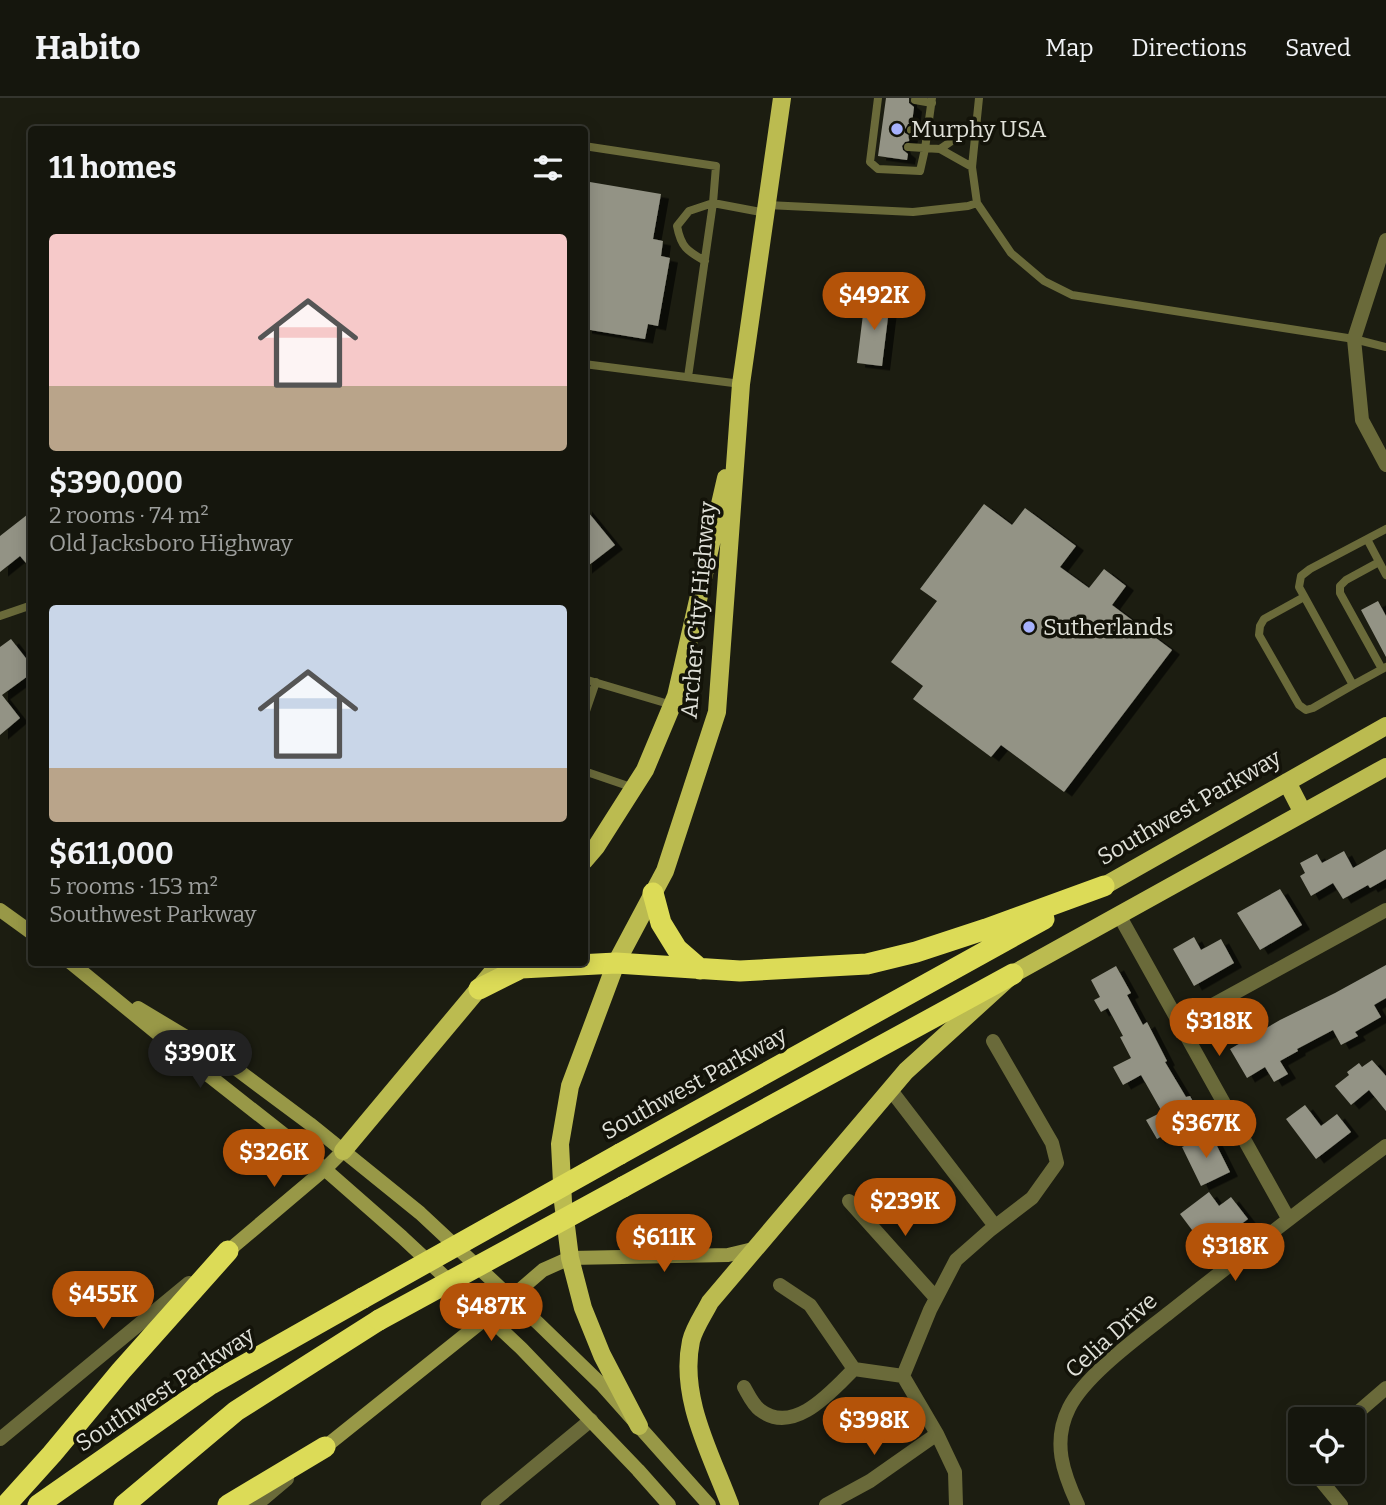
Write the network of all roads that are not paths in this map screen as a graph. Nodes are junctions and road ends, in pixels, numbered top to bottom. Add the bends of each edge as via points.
1 (782, 98) edge
2 (878, 98) edge
3 (979, 98) edge
4 (915, 100) dead end
5 (932, 100) edge
6 (975, 125) junction
7 (911, 130) dead end
8 (928, 132) junction
9 (588, 147) edge
10 (908, 147) dead end
11 (925, 149) junction
12 (940, 149) junction
13 (972, 167) junction
14 (713, 203) junction
15 (978, 203) junction
16 (767, 209) junction
17 (1386, 240) edge
18 (705, 261) junction
19 (1354, 339) junction
20 (1386, 346) edge
21 (588, 364) edge
22 (688, 377) junction
23 (741, 384) junction
24 (738, 427) junction
25 (1386, 465) edge
26 (1386, 529) edge
27 (1367, 539) junction
28 (1379, 562) junction
29 (1386, 575) edge
30 (1304, 597) junction
31 (28, 607) edge
32 (0, 616) edge
33 (1384, 668) edge
34 (588, 680) edge
35 (596, 682) junction
36 (1353, 685) junction
37 (588, 705) edge
38 (672, 705) junction
39 (1386, 726) edge
40 (1386, 767) edge
41 (588, 772) edge
42 (1287, 782) junction
43 (634, 788) junction
44 (1303, 813) junction
45 (588, 856) edge
46 (1104, 886) junction
47 (653, 893) junction
48 (0, 910) edge
49 (1386, 910) edge
50 (1119, 915) junction
51 (28, 930) edge
52 (616, 963) junction
53 (588, 964) edge
54 (76, 966) edge
55 (498, 966) edge
56 (559, 966) edge
57 (700, 969) junction
58 (1013, 974) junction
59 (97, 984) junction
60 (479, 989) junction
61 (1180, 1023) junction
62 (993, 1041) dead end
63 (890, 1090) junction
64 (1386, 1146) edge
65 (343, 1151) junction
66 (325, 1169) junction
67 (849, 1201) dead end
68 (1288, 1218) junction
69 (995, 1226) junction
70 (753, 1249) junction
71 (228, 1251) junction
72 (569, 1258) junction
73 (780, 1285) dead end
74 (511, 1297) junction
75 (936, 1298) junction
76 (488, 1316) junction
77 (854, 1369) junction
78 (903, 1376) junction
79 (744, 1387) dead end
80 (1386, 1388) edge
81 (1364, 1407) edge
82 (591, 1420) junction
83 (639, 1426) junction
84 (937, 1434) junction
85 (0, 1439) edge
86 (325, 1447) junction
87 (1324, 1484) edge
88 (6, 1505) edge
89 (38, 1505) edge
90 (124, 1505) edge
91 (228, 1505) edge
92 (256, 1505) edge
93 (488, 1505) edge
94 (669, 1505) edge
95 (709, 1505) edge
96 (730, 1505) edge
97 (826, 1505) edge
98 (956, 1505) edge
99 (1077, 1505) edge
100 (1341, 1505) edge

1 - 16 main road, Archer City Highway
2 - 11 lane via 876,143 870,162 878,169 920,170
3 - 6 lane
4 - 5 lane
5 - 8 lane
6 - 12 lane
6 - 13 lane
7 - 8 lane
8 - 11 lane
9 - 14 lane via 716,166
10 - 11 lane
11 - 12 lane
12 - 13 lane
13 - 15 lane
14 - 16 lane
14 - 18 lane
14 - 18 lane via 689,211 677,226 680,241
15 - 16 lane via 913,212
15 - 19 lane via 1011,253 1044,281 1072,295
16 - 23 main road, Archer City Highway
17 - 19 street
18 - 22 lane
19 - 20 lane
19 - 25 street via 1362,420
21 - 22 lane
22 - 23 lane
23 - 24 main road, Archer City Highway
24 - 38 main road, Archer City Highway
24 - 47 main road, Archer City Highway via 718,712 665,871
26 - 27 lane
27 - 28 lane
27 - 30 lane via 1301,576 1298,587
28 - 29 lane
28 - 33 lane via 1346,580 1339,593
30 - 36 lane
30 - 36 lane via 1264,619 1259,635 1306,710
31 - 32 lane
33 - 36 lane
34 - 35 lane
35 - 37 lane
35 - 38 lane
38 - 43 main road, Archer City Highway
39 - 42 main road, Southwest Parkway
40 - 44 main road
41 - 43 lane
42 - 44 main road
42 - 46 main road, Southwest Parkway
43 - 45 main road, Archer City Highway
44 - 50 main road
46 - 57 highway via 986,929 867,964
46 - 89 highway, Southwest Parkway, bridge via 211,1384
47 - 52 main road, Archer City Highway
47 - 57 highway via 661,923 677,949
48 - 51 main road
49 - 61 street
50 - 58 main road
50 - 61 street
52 - 53 highway
52 - 57 highway
52 - 72 main road, Archer City Highway via 570,1086 560,1144
54 - 59 main road
55 - 60 main road
56 - 60 highway via 521,968
58 - 63 main road
58 - 90 highway, bridge via 379,1320 236,1411
59 - 65 main road via 223,1059
59 - 66 main road
60 - 65 main road
61 - 68 street
62 - 69 street via 1052,1143 1057,1163 1032,1198
63 - 69 street
63 - 70 main road
64 - 68 street, Celia Drive
65 - 66 main road
65 - 74 main road via 420,1213
66 - 71 main road
66 - 76 main road
67 - 75 street
68 - 99 street, Celia Drive via 1130,1344 1096,1374 1069,1407 1060,1443 1061,1463
69 - 75 street via 956,1260
70 - 72 main road via 728,1255
70 - 96 main road via 710,1302 691,1340 688,1377 696,1418
71 - 85 street
71 - 88 highway
72 - 74 main road via 543,1270
72 - 83 main road, Archer City Highway via 602,1355
73 - 77 street via 810,1305
74 - 76 main road
74 - 83 main road
75 - 78 street
76 - 82 main road
76 - 86 main road
77 - 78 street
77 - 79 street via 803,1413 778,1419 759,1409
78 - 84 street
80 - 81 street
82 - 93 street
82 - 94 main road
83 - 95 main road
84 - 97 street
84 - 98 street via 955,1472
86 - 91 highway
86 - 92 street
87 - 100 street

